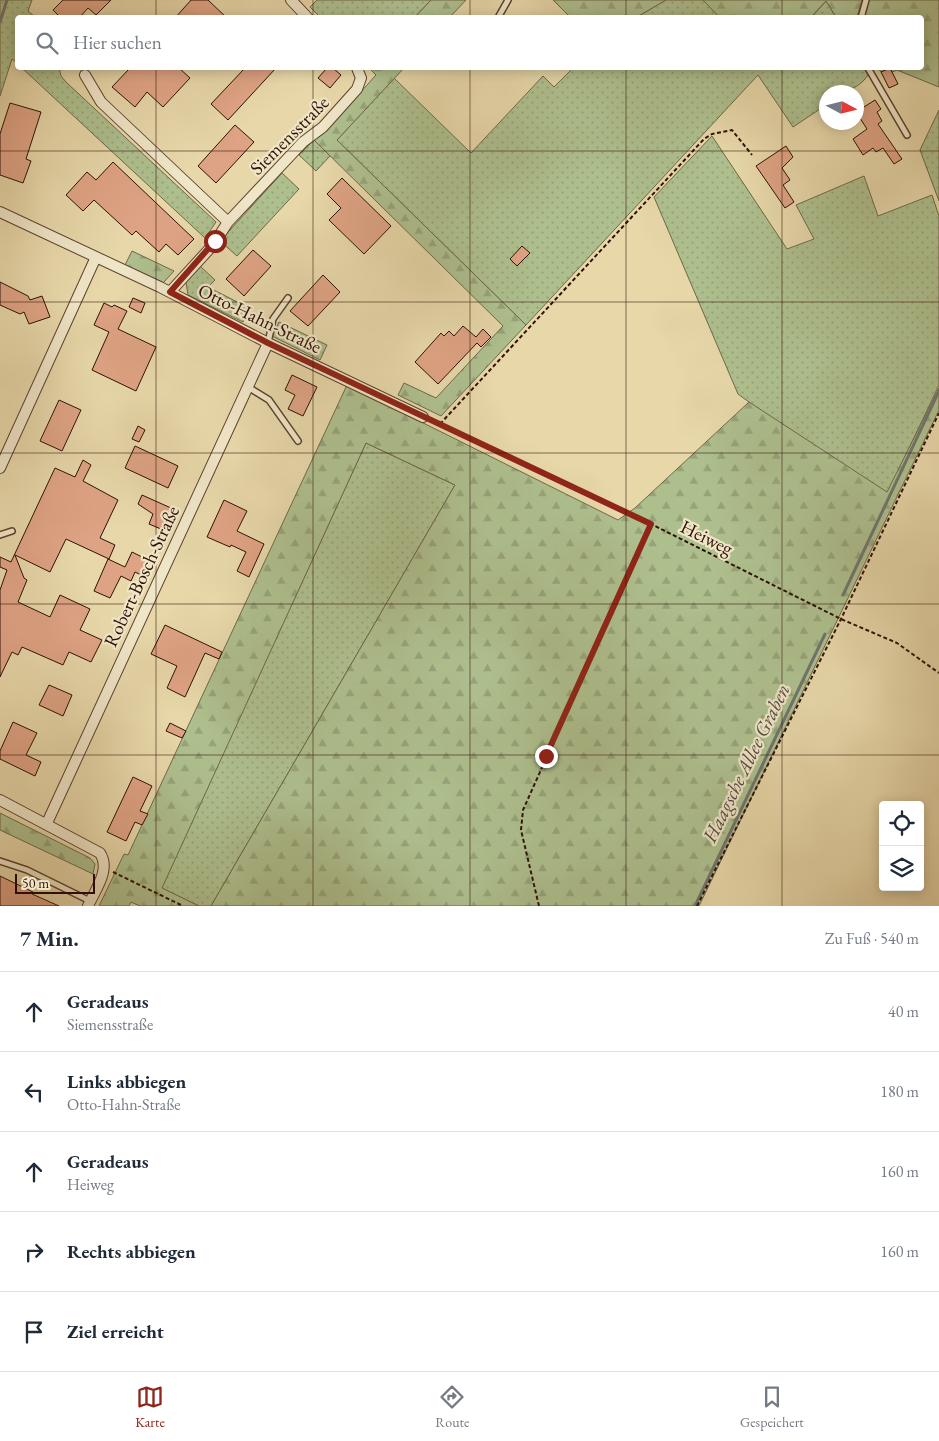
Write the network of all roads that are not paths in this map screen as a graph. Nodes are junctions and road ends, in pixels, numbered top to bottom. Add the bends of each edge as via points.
1 (291, 0) edge
2 (508, 0) edge
3 (866, 0) edge
4 (305, 15) edge
5 (500, 15) edge
6 (862, 15) edge
7 (358, 70) edge
8 (869, 70) edge
9 (85, 75) dead end
10 (907, 135) dead end
11 (0, 212) edge
12 (228, 222) junction
13 (96, 257) junction
14 (170, 292) junction
15 (288, 298) dead end
16 (268, 343) junction
17 (248, 387) junction
18 (423, 417) road end
19 (298, 441) dead end
20 (0, 468) edge
21 (12, 531) dead end
22 (0, 535) edge
23 (0, 800) edge
24 (47, 823) junction
25 (0, 861) edge
26 (89, 904) edge

1 - 4 street
2 - 5 lane
3 - 6 lane
7 - 12 street, Siemensstraße via 361,78 357,89
8 - 10 lane
9 - 12 street via 101,102
11 - 13 street, Otto-Hahn-Straße
12 - 14 street, Siemensstraße
13 - 14 street, Otto-Hahn-Straße
13 - 20 street
14 - 16 street, Otto-Hahn-Straße
15 - 16 lane via 273,319
16 - 17 street, Robert-Bosch-Straße
16 - 18 street, Otto-Hahn-Straße
17 - 19 lane via 269,400
17 - 24 street, Robert-Bosch-Straße
21 - 22 lane
23 - 24 street
24 - 26 street via 96,849 103,857 104,868
25 - 26 lane via 27,870

